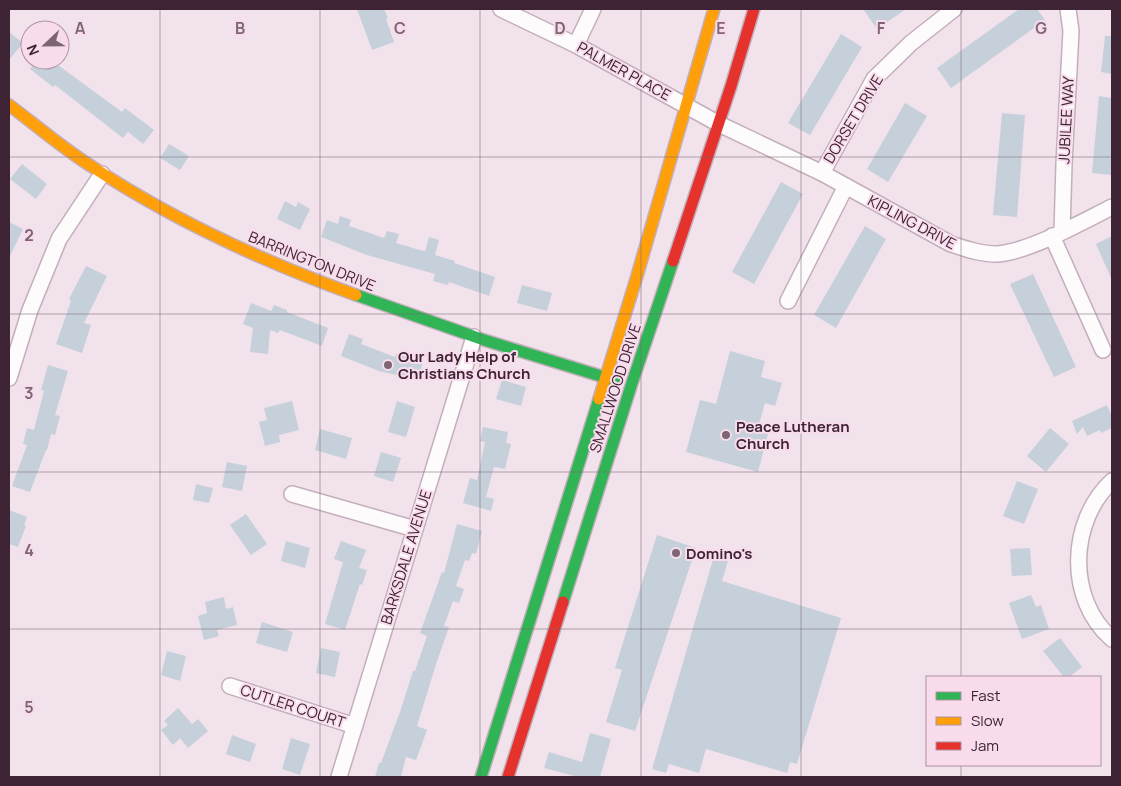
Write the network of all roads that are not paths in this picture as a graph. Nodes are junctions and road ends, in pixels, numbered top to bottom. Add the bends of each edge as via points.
1 (501, 9) edge
2 (594, 9) edge
3 (714, 9) edge
4 (754, 9) edge
5 (954, 9) edge
6 (1068, 9) edge
7 (576, 45) junction
8 (9, 105) edge
9 (686, 106) junction
10 (719, 124) junction
11 (822, 173) junction
12 (102, 174) junction
13 (846, 186) junction
14 (1112, 207) edge
15 (1057, 234) junction
16 (788, 300) dead end
17 (474, 337) junction
18 (1103, 350) dead end
19 (9, 378) edge
20 (604, 378) junction
21 (631, 386) junction
22 (1112, 481) edge
23 (292, 494) dead end
24 (415, 529) junction
25 (1112, 639) edge
26 (230, 686) dead end
27 (355, 726) junction
28 (339, 777) edge
29 (481, 777) edge
30 (508, 777) edge

1 - 7 street, PALMER PLACE
2 - 7 street
3 - 9 main road, SMALLWOOD DRIVE
4 - 10 main road, SMALLWOOD DRIVE
5 - 11 street, DORSET DRIVE via 911,43 874,80
6 - 15 street, JUBILEE WAY via 1071,31
7 - 9 street, PALMER PLACE
8 - 12 main road, BARRINGTON DRIVE
9 - 10 street, PALMER PLACE
9 - 20 main road, SMALLWOOD DRIVE
10 - 11 street, KIPLING DRIVE
10 - 21 main road, SMALLWOOD DRIVE
11 - 13 street, KIPLING DRIVE
12 - 17 main road, BARRINGTON DRIVE via 215,236 278,265 333,288
12 - 19 street via 56,246 30,310
13 - 15 street, KIPLING DRIVE via 951,244 969,250 1008,252
13 - 16 street
14 - 15 street, KIPLING DRIVE
15 - 18 street
17 - 20 main road, BARRINGTON DRIVE
17 - 24 street, BARKSDALE AVENUE
20 - 21 main road, BARRINGTON DRIVE
20 - 29 main road, SMALLWOOD DRIVE
21 - 30 main road, SMALLWOOD DRIVE
22 - 25 street via 1094,501 1078,555 1084,598 1100,626
23 - 24 street
24 - 27 street, BARKSDALE AVENUE
26 - 27 street, CUTLER COURT
27 - 28 street, BARKSDALE AVENUE

